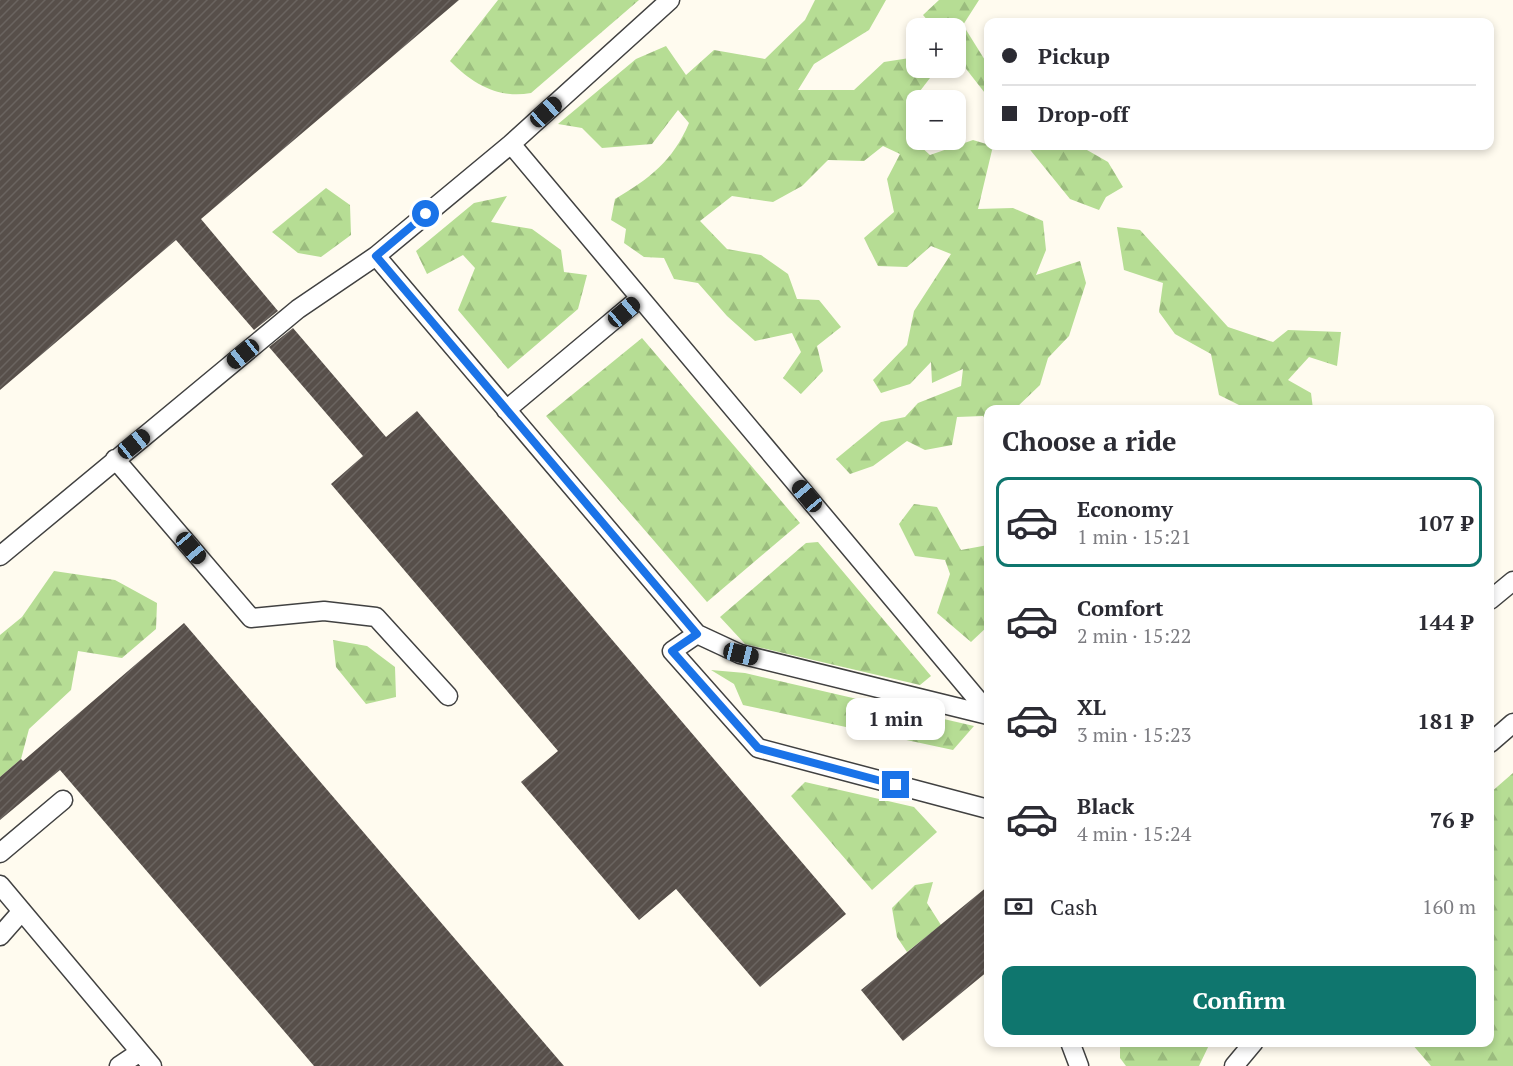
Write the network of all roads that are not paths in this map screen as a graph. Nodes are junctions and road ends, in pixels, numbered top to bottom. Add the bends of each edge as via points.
1 (670, 0) edge
2 (511, 144) junction
3 (376, 256) junction
4 (640, 298) junction
5 (506, 410) junction
6 (115, 459) junction
7 (0, 556) edge
8 (1513, 581) edge
9 (1494, 597) edge
10 (697, 634) junction
11 (448, 696) dead end
12 (984, 708) edge
13 (984, 712) edge
14 (1513, 723) edge
15 (1494, 740) edge
16 (63, 800) dead end
17 (984, 808) edge
18 (0, 853) edge
19 (0, 885) edge
20 (22, 912) junction
21 (0, 936) edge
22 (1072, 1047) edge
23 (1250, 1047) edge
24 (140, 1052) junction
25 (119, 1066) edge
26 (152, 1066) edge
27 (1079, 1066) edge
28 (1234, 1066) edge

1 - 2 lane
2 - 3 lane
2 - 4 lane
3 - 5 lane
3 - 6 lane via 298,309
4 - 5 lane
4 - 12 lane
5 - 10 lane
6 - 7 lane
6 - 11 lane via 251,618 324,611 376,617
8 - 9 lane
10 - 13 lane via 741,654
10 - 17 lane via 672,651 758,748
14 - 15 lane
16 - 18 lane
19 - 20 lane
20 - 21 lane
20 - 24 lane
22 - 27 lane
23 - 28 lane
24 - 25 lane
24 - 26 lane

